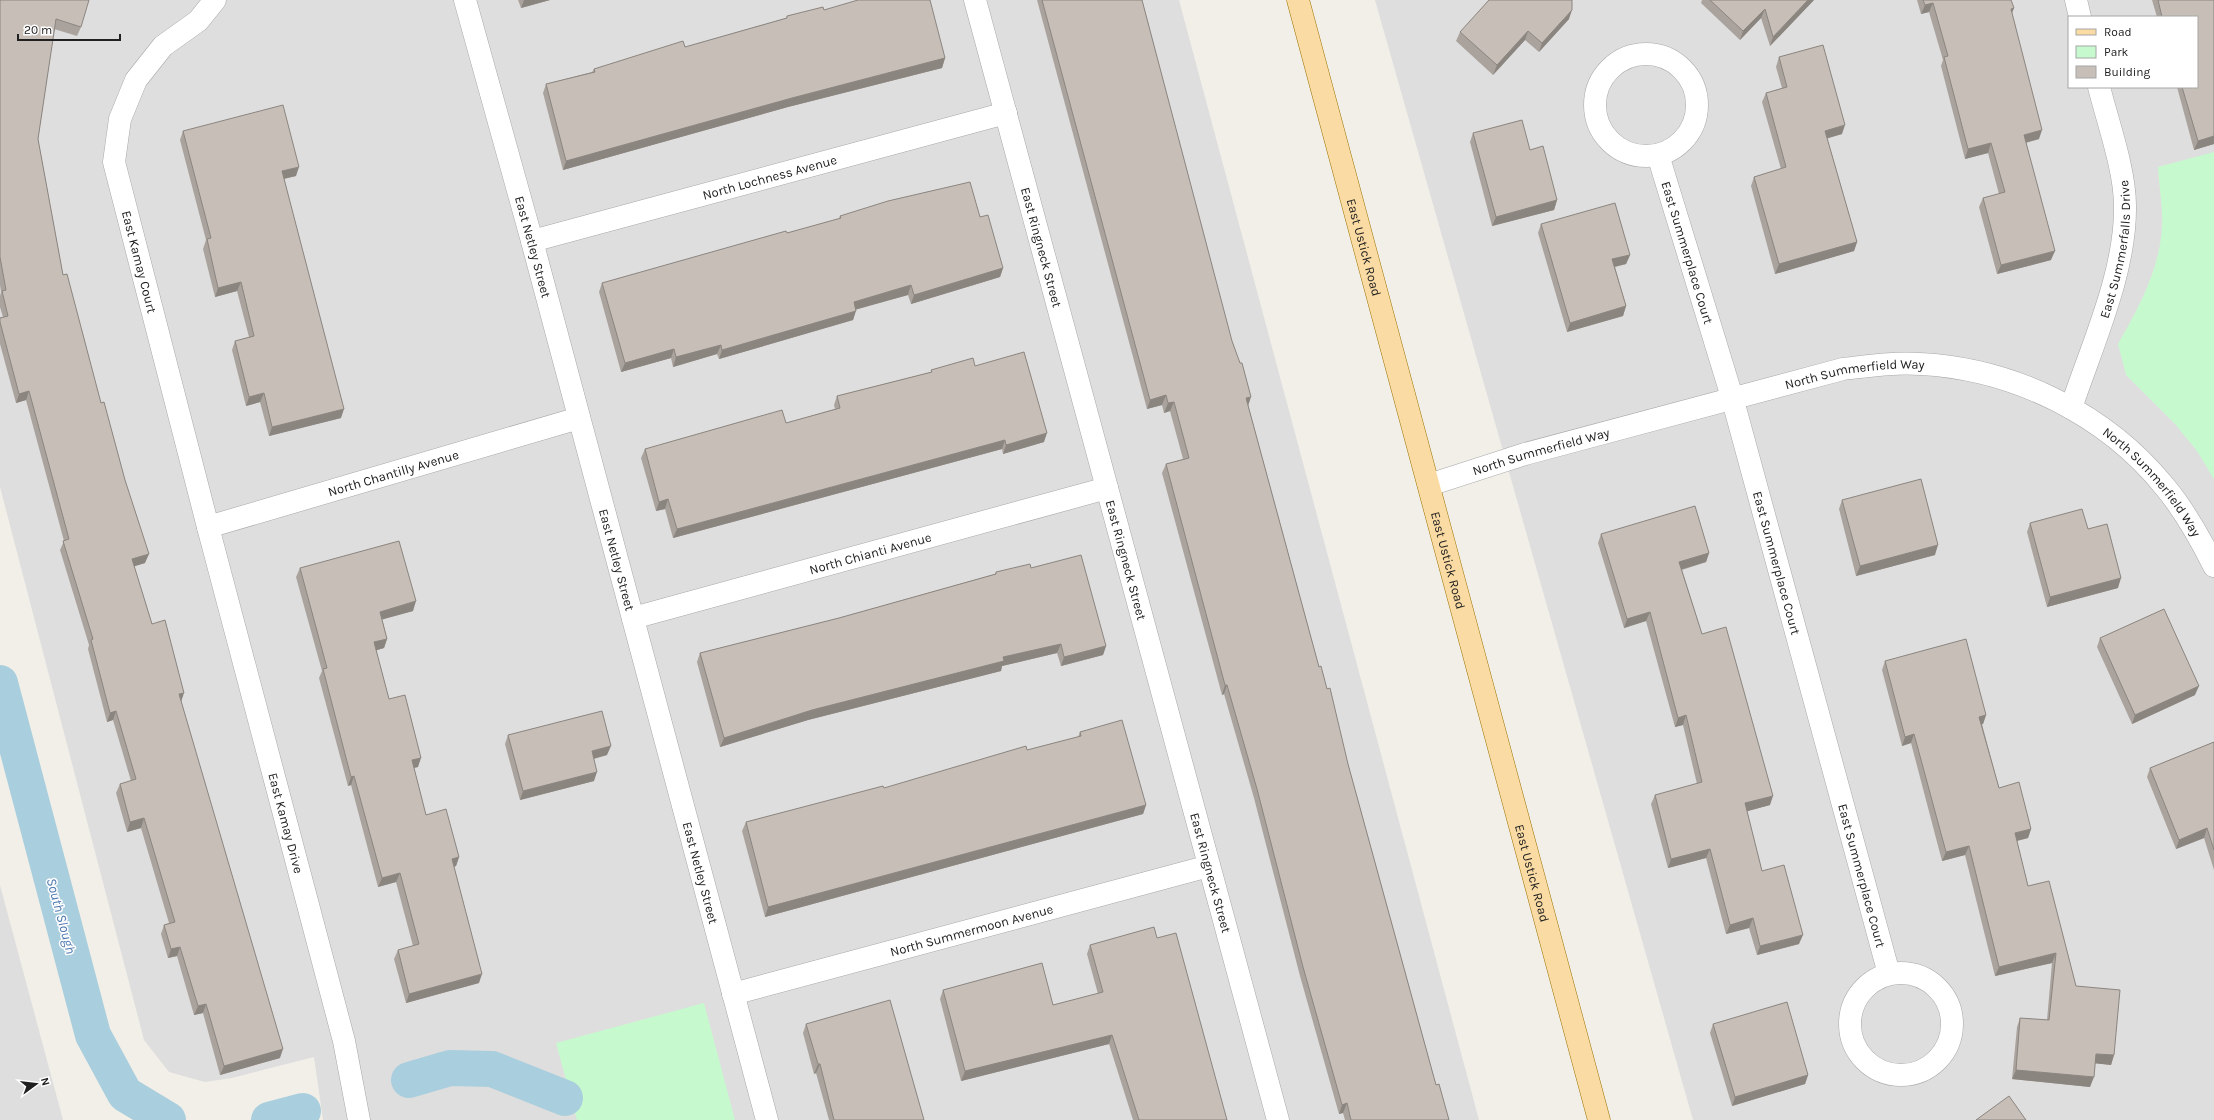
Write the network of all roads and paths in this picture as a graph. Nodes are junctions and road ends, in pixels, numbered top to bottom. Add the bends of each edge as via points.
1 (214, 0) edge
2 (464, 0) edge
3 (975, 0) edge
4 (1298, 0) edge
5 (2076, 0) edge
6 (2080, 16) edge
7 (2099, 88) edge
8 (1006, 113) junction
9 (1658, 156) junction
10 (532, 241) junction
11 (1732, 397) junction
12 (2071, 408) junction
13 (579, 418) junction
14 (1428, 486) junction
15 (1107, 488) junction
16 (208, 528) junction
17 (2214, 566) edge
18 (633, 618) junction
19 (1209, 866) junction
20 (1889, 974) junction
21 (733, 994) junction
22 (359, 1120) edge
23 (767, 1120) edge
24 (1278, 1120) edge
25 (1598, 1120) edge

1 - 16 street, East Kamay Court via 198,22 163,46 136,80 120,119 114,162
2 - 10 street, East Netley Street
3 - 8 street, East Ringneck Street
4 - 14 main road, East Ustick Road
5 - 6 street
7 - 12 street, East Summerfalls Drive via 2124,197 2124,244 2114,282
8 - 10 street, North Lochness Avenue
8 - 15 street, East Ringneck Street
9 - 9 street via 1676,147 1690,132 1697,113 1696,93 1688,75 1673,61 1654,54 1634,54 1616,63 1602,78 1595,97 1596,117 1604,135 1619,149 1638,156
9 - 11 street, East Summerplace Court
10 - 13 street, East Netley Street
11 - 12 street, North Summerfield Way via 1843,369 1882,364 1921,364 1960,368 1998,377 2036,390
11 - 14 street, North Summerfield Way via 1525,454
11 - 20 street, East Summerplace Court
12 - 17 street, North Summerfield Way via 2107,431 2165,486 2188,518
13 - 16 street, North Chantilly Avenue
13 - 18 street, East Netley Street
14 - 25 main road, East Ustick Road
15 - 18 street, North Chianti Avenue
15 - 19 street, East Ringneck Street
16 - 22 street, East Kamay Drive via 344,1041
18 - 21 street, East Netley Street
19 - 21 street, North Summermoon Avenue
19 - 24 street, East Ringneck Street
20 - 20 street via 1870,982 1857,997 1850,1016 1850,1036 1859,1054 1874,1068 1892,1075 1912,1074 1931,1066 1945,1051 1951,1032 1950,1012 1943,994 1928,980 1909,973
21 - 23 street, East Netley Street

